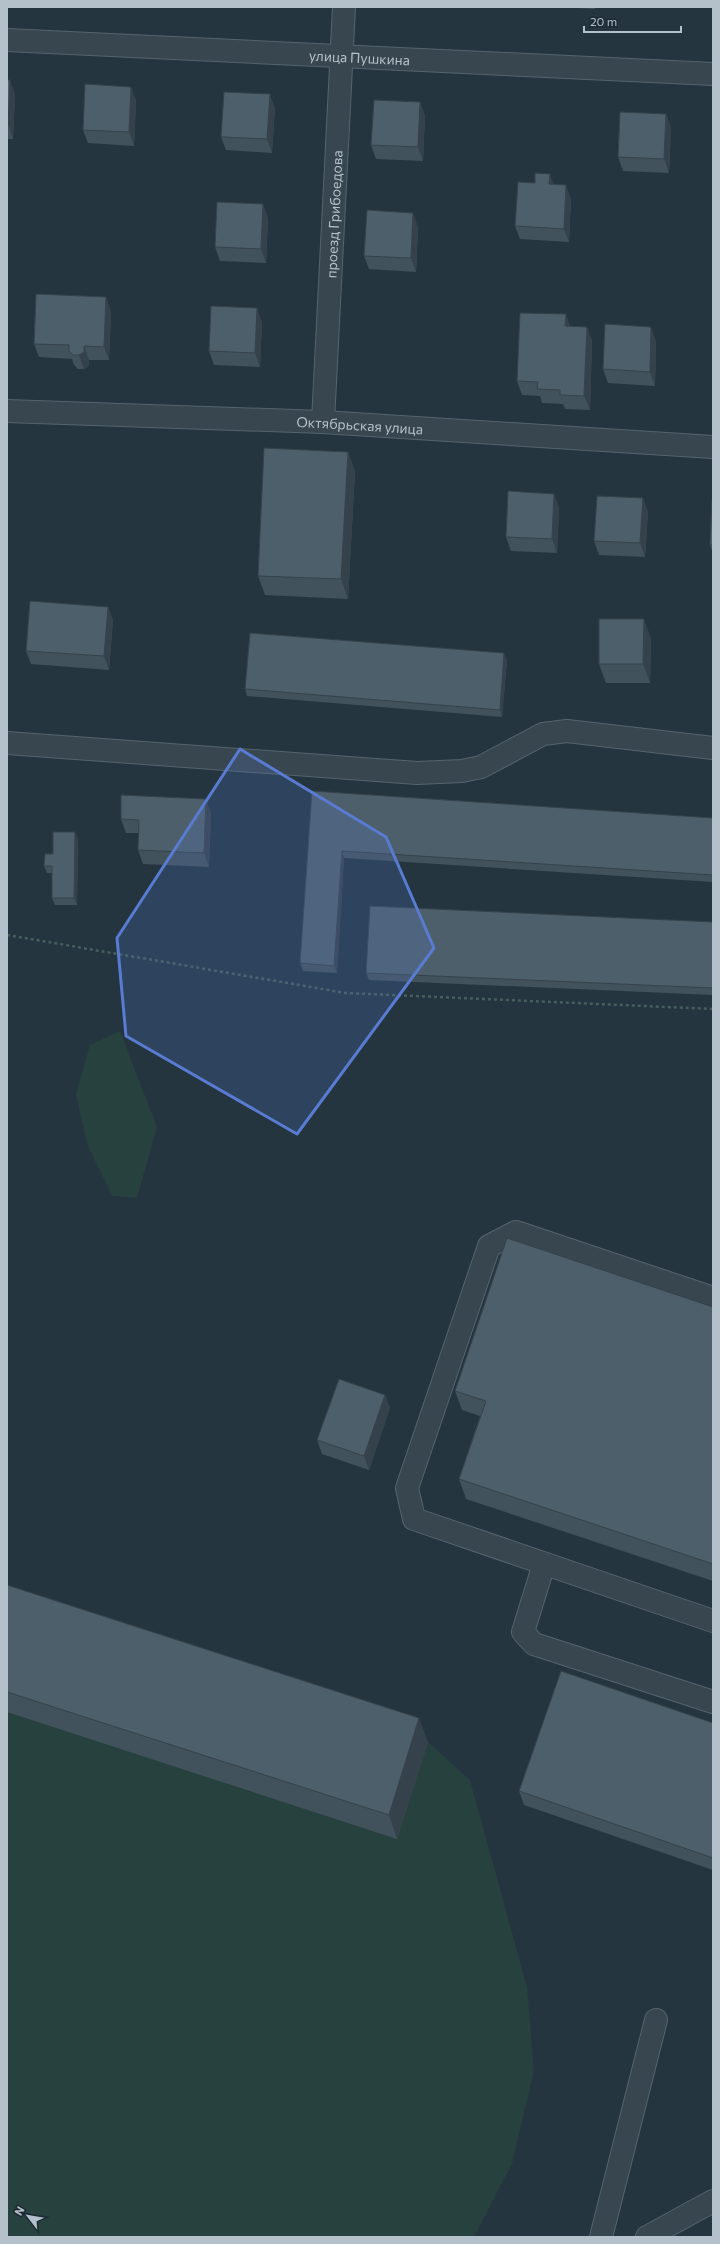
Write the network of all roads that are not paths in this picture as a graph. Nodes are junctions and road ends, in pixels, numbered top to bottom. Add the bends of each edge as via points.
1 (344, 7) edge
2 (7, 40) edge
3 (340, 56) junction
4 (713, 74) edge
5 (7, 411) edge
6 (323, 422) junction
7 (713, 447) edge
8 (7, 743) edge
9 (713, 748) edge
10 (713, 1298) edge
11 (544, 1564) junction
12 (713, 1621) edge
13 (713, 1702) edge
14 (656, 2020) dead end
15 (713, 2201) edge
16 (602, 2237) edge
17 (647, 2237) edge

1 - 3 street, проезд Грибоедова
2 - 3 street, улица Пушкина
3 - 4 street, улица Пушкина
3 - 6 street, проезд Грибоедова
5 - 6 street, Октябрьская улица
6 - 7 street, Октябрьская улица
8 - 9 street via 417,773 462,771 481,767 543,734 567,731
10 - 11 street via 516,1232 489,1246 407,1488 414,1519
11 - 12 street
11 - 13 street via 524,1632 534,1644
14 - 16 street
15 - 17 street

